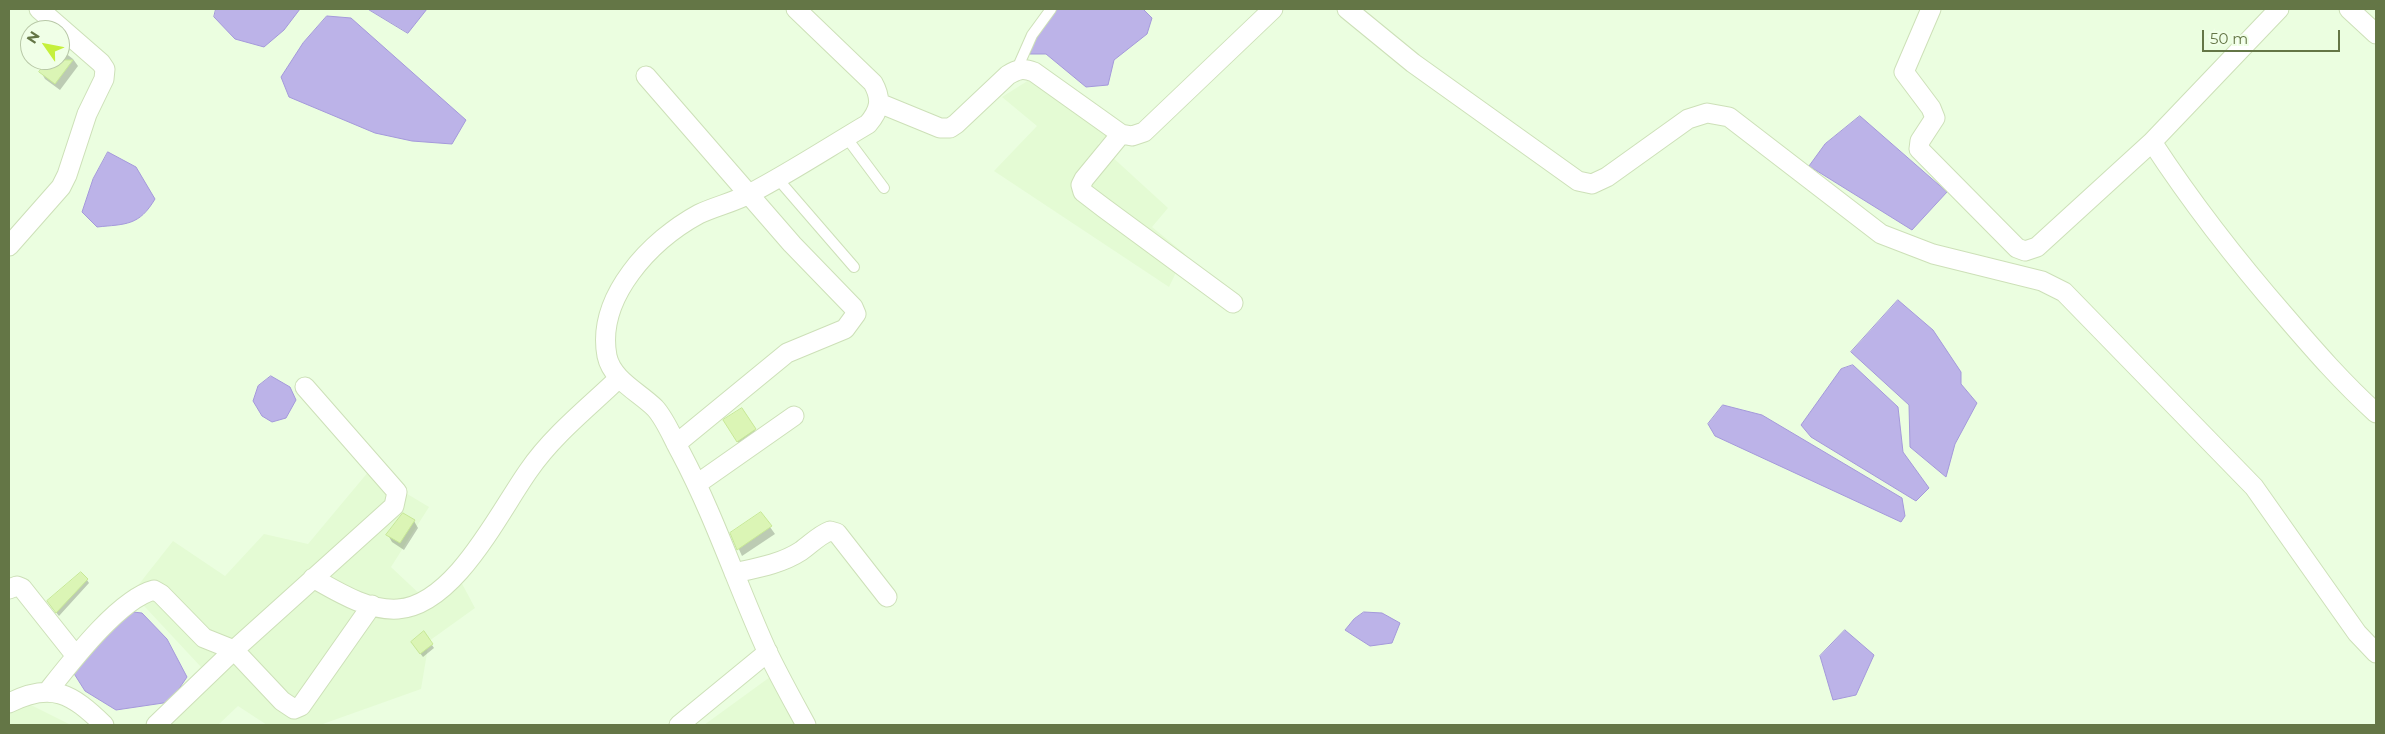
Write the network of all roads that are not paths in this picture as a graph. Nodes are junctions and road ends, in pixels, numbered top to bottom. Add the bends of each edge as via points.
1 (39, 9) edge
2 (796, 9) edge
3 (1051, 9) edge
4 (1273, 9) edge
5 (1347, 9) edge
6 (1931, 9) edge
7 (2279, 9) edge
8 (2349, 9) edge
9 (2376, 34) edge
10 (1017, 69) junction
11 (646, 76) dead end
12 (879, 103) junction
13 (1121, 134) junction
14 (846, 137) junction
15 (2152, 142) junction
16 (777, 178) junction
17 (884, 188) dead end
18 (750, 194) junction
19 (9, 246) edge
20 (854, 267) dead end
21 (1234, 302) dead end
22 (619, 378) junction
23 (305, 387) dead end
24 (2376, 413) edge
25 (794, 416) dead end
26 (676, 444) junction
27 (697, 484) junction
28 (734, 574) junction
29 (313, 578) junction
30 (9, 589) edge
31 (887, 597) dead end
32 (372, 605) junction
33 (234, 650) junction
34 (768, 652) junction
35 (2376, 653) edge
36 (76, 656) junction
37 (48, 691) junction
38 (9, 702) edge
39 (104, 725) edge
40 (156, 725) edge
41 (679, 725) edge
42 (806, 725) edge

1 - 19 street via 101,63 105,70 104,79 87,114 61,187
2 - 12 street via 872,83 878,92
3 - 10 lane via 1032,36
4 - 13 street via 1144,132 1132,136
5 - 35 street via 1413,63 1578,181 1592,184 1607,177 1688,119 1707,113 1729,117 1882,234 1933,254 2042,281 2064,292 2254,487 2358,633
6 - 15 street via 1904,72 1935,118 1920,141 1919,149 2017,248 2025,251 2037,247
7 - 15 street
8 - 9 street
10 - 12 street via 950,128 940,128
10 - 13 street via 1034,72
11 - 18 street
12 - 14 street via 868,124
13 - 21 street via 1084,179 1081,185 1083,192
14 - 16 street
14 - 17 lane
15 - 24 street via 2186,194 2264,292 2342,382
16 - 18 street
16 - 20 lane
18 - 22 street via 700,214 660,240 626,280 609,314 606,328 608,357
18 - 26 street via 856,314 845,329 787,353
22 - 26 street via 656,409
22 - 32 street via 530,468 479,547 436,595 416,605 396,609
23 - 29 street via 397,492 394,506
25 - 27 street
26 - 27 street
27 - 28 street
28 - 31 street via 775,563 830,531 837,533
28 - 34 street
29 - 32 street via 342,595
29 - 33 street
30 - 36 street via 22,588
32 - 33 street via 301,706 294,709 282,702
33 - 36 street via 204,638 154,590 133,600
33 - 40 street
34 - 41 street
34 - 42 street
36 - 37 street
37 - 38 street via 24,695
37 - 39 street via 77,700

